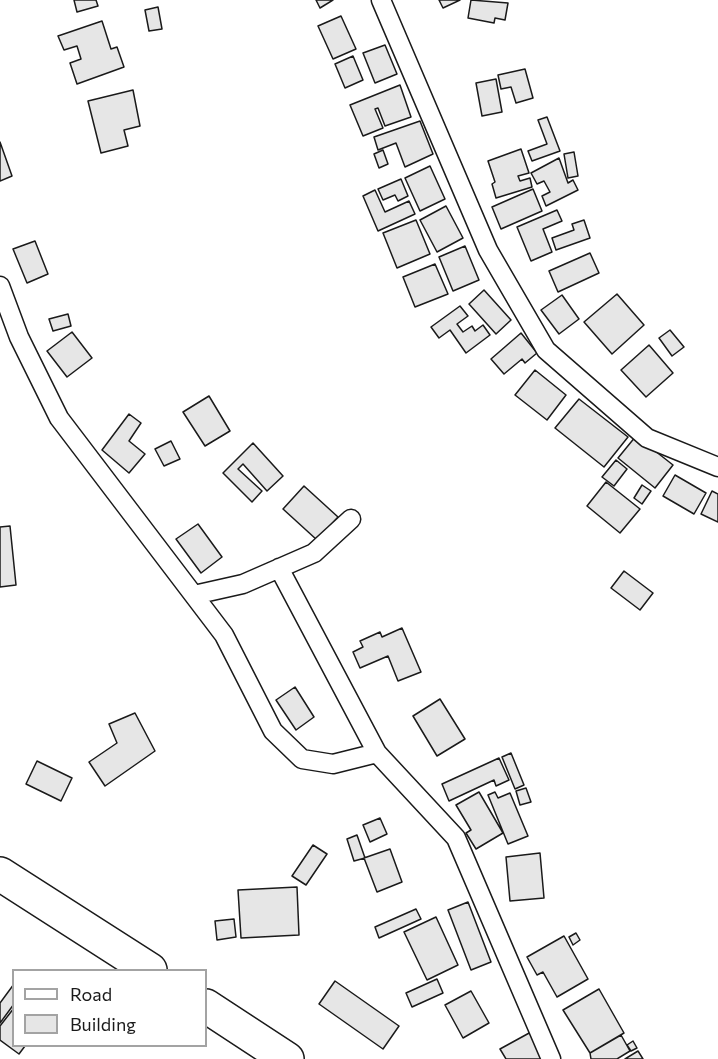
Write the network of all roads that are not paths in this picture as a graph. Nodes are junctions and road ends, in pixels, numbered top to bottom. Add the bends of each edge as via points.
1 (381, 0) edge
2 (0, 286) edge
3 (718, 467) edge
4 (351, 519) dead end
5 (279, 568) junction
6 (194, 595) junction
7 (377, 753) junction
8 (0, 874) edge
9 (148, 969) edge
10 (207, 1007) edge
11 (287, 1059) edge
12 (551, 1059) edge

1 - 3 street via 488,250 546,350 647,438
2 - 6 street via 19,337 59,418
4 - 5 street via 314,553
5 - 6 street via 243,584
5 - 7 street
6 - 7 street via 224,635 273,731 302,759 333,764
7 - 12 street via 456,838
8 - 9 highway
10 - 11 highway

